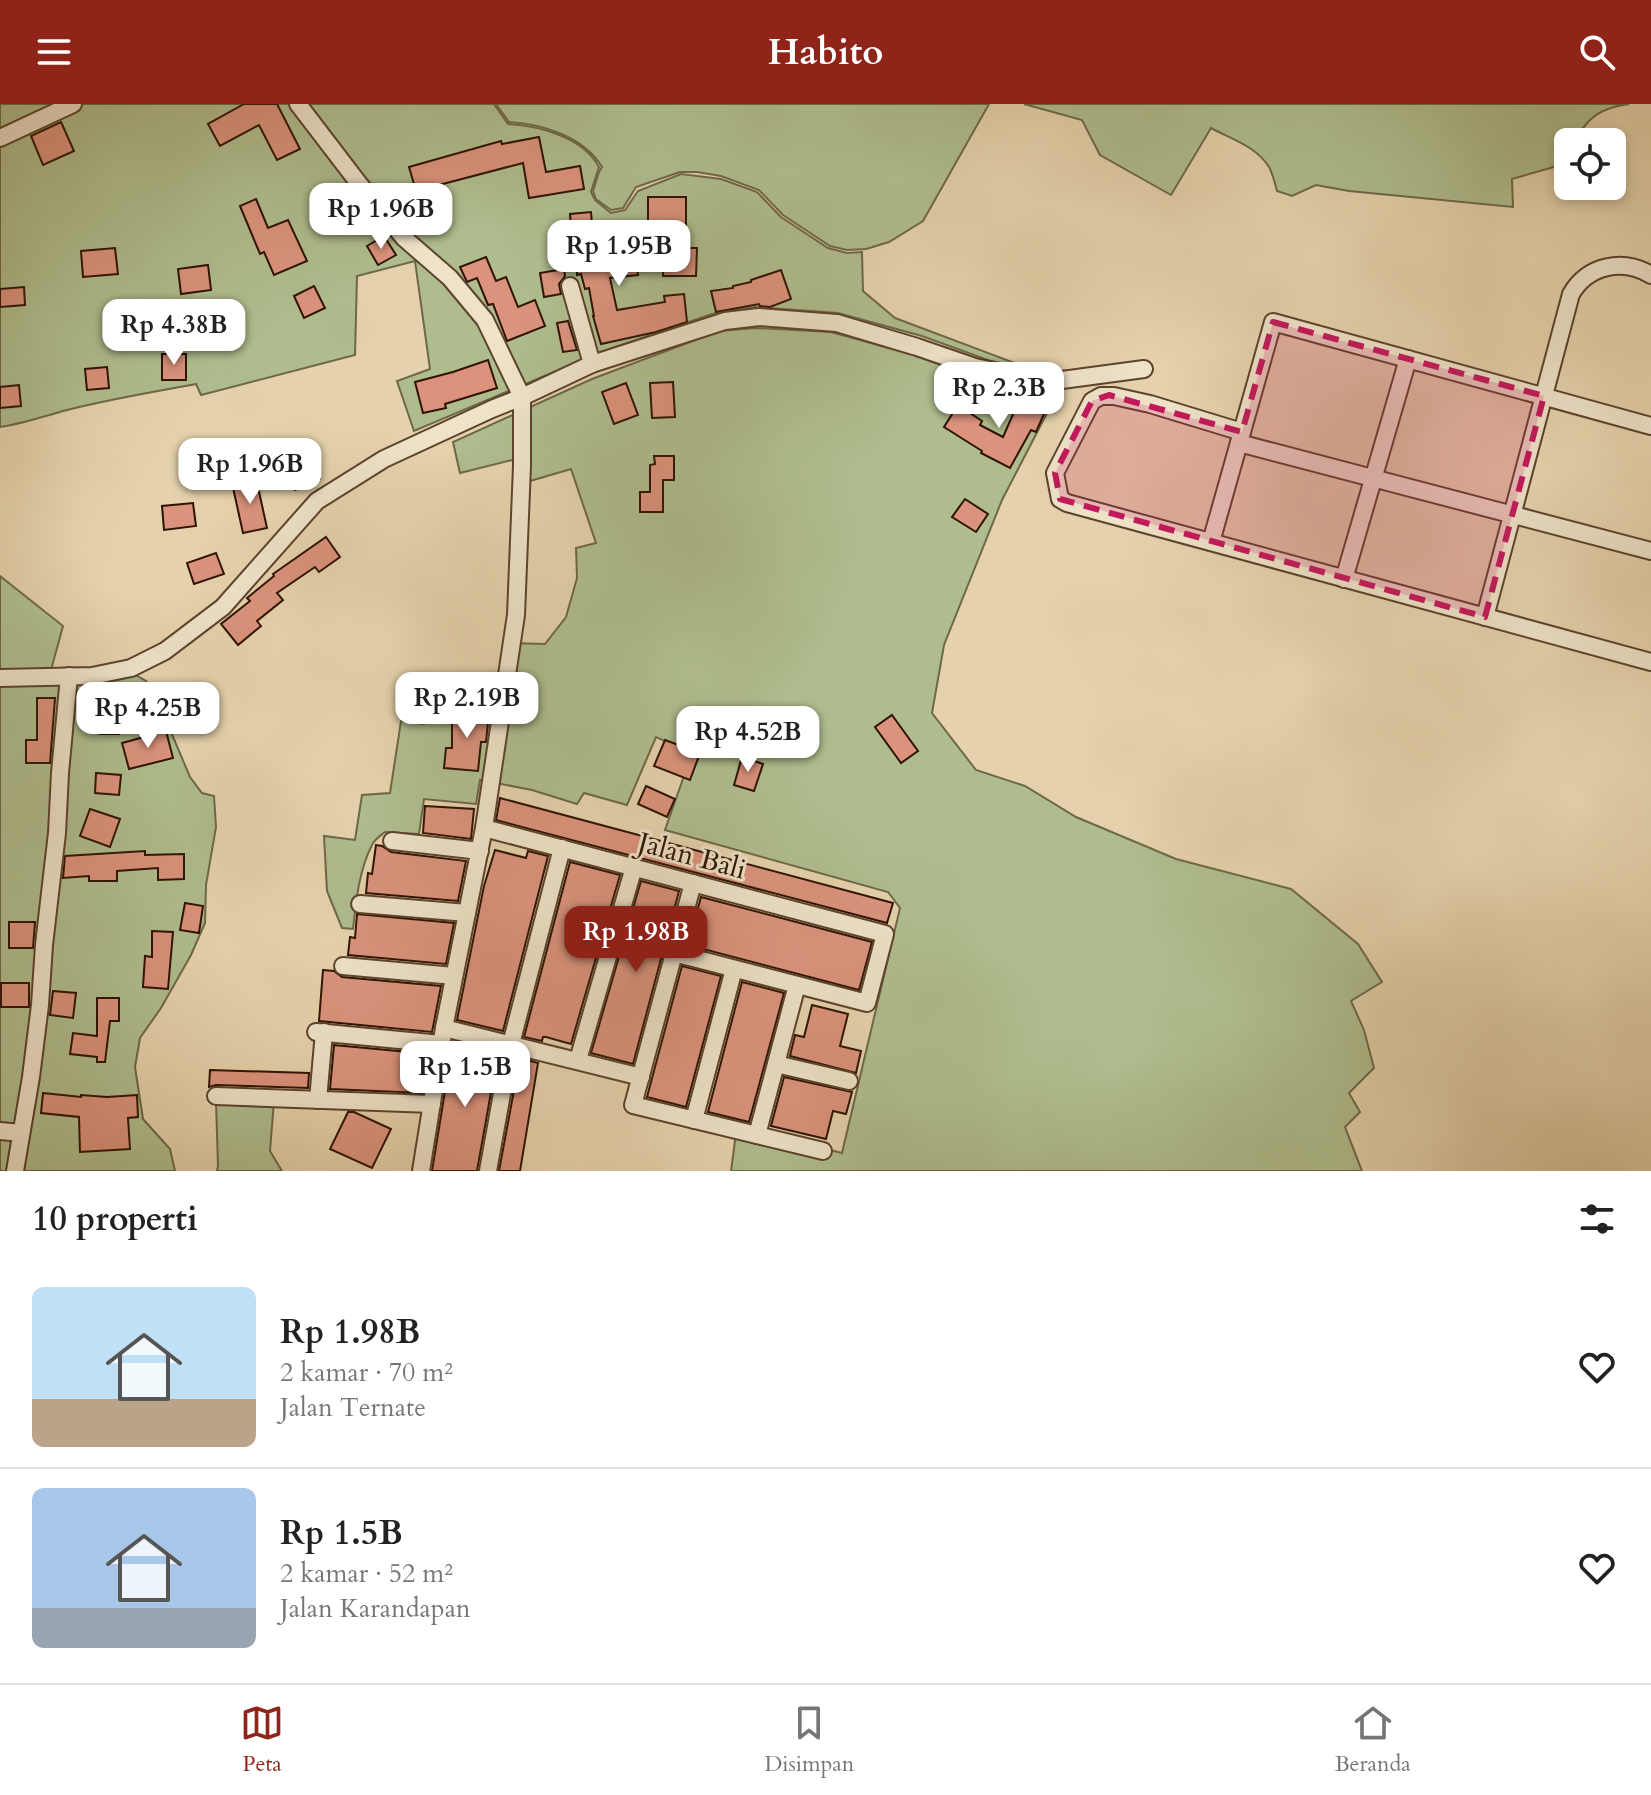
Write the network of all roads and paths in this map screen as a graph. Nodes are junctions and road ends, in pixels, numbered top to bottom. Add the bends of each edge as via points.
1 (73, 104) edge
2 (298, 104) edge
3 (0, 138) edge
4 (1651, 275) edge
5 (570, 286) dead end
6 (1408, 359) junction
7 (592, 364) junction
8 (1144, 369) dead end
9 (1544, 396) junction
10 (522, 397) junction
11 (1651, 426) edge
12 (1240, 438) junction
13 (1373, 478) junction
14 (1513, 515) junction
15 (1211, 542) junction
16 (1651, 551) edge
17 (1344, 579) junction
18 (1485, 617) junction
19 (1651, 662) edge
20 (69, 676) junction
21 (0, 678) edge
22 (484, 828) junction
23 (392, 841) dead end
24 (562, 848) junction
25 (480, 851) junction
26 (634, 867) junction
27 (693, 883) junction
28 (360, 904) dead end
29 (467, 913) junction
30 (674, 953) junction
31 (343, 966) dead end
32 (734, 969) junction
33 (454, 976) junction
34 (797, 985) junction
35 (442, 1036) junction
36 (511, 1044) junction
37 (578, 1060) junction
38 (776, 1064) junction
39 (641, 1077) junction
40 (849, 1081) dead end
41 (216, 1096) dead end
42 (318, 1100) junction
43 (432, 1104) junction
44 (694, 1120) junction
45 (0, 1131) edge
46 (21, 1133) junction
47 (757, 1135) junction
48 (823, 1151) dead end
49 (15, 1171) edge
50 (421, 1171) edge
51 (488, 1171) edge

1 - 3 street
2 - 10 street via 404,238 450,278 485,320
4 - 9 street via 1613,266 1593,272 1577,285
5 - 7 street
6 - 9 street
6 - 12 street via 1273,322
6 - 13 street
7 - 8 street via 725,321 759,317 837,323 1019,376 1062,380
7 - 10 street
9 - 11 street
9 - 14 street
10 - 20 street via 384,459 317,501 223,607 165,651 131,668
10 - 22 street via 516,615
12 - 13 street
12 - 15 street
12 - 15 street via 1150,404 1101,396 1092,401 1055,473 1060,499 1067,503
13 - 14 street
13 - 17 street
14 - 16 street
14 - 18 street
15 - 17 street
17 - 18 street
18 - 19 street
20 - 21 street
20 - 46 street via 40,1005
22 - 24 street, Jalan Bali
22 - 25 street
23 - 25 street
24 - 26 street, Jalan Bali
24 - 36 street
25 - 29 street
26 - 27 street, Jalan Bali
26 - 37 street
27 - 30 street
27 - 34 street, Jalan Bali via 885,934 867,1003
28 - 29 street
29 - 33 street
30 - 32 street
30 - 39 street
31 - 33 street
32 - 34 street
32 - 44 street
33 - 35 street
34 - 38 street
35 - 36 street
35 - 42 street via 320,1032
35 - 43 street
36 - 37 street
36 - 51 street
37 - 39 street
38 - 40 street
38 - 47 street
39 - 44 street via 633,1105
41 - 42 street
42 - 43 street
43 - 50 street
44 - 47 street
45 - 46 street
46 - 49 street
47 - 48 street

